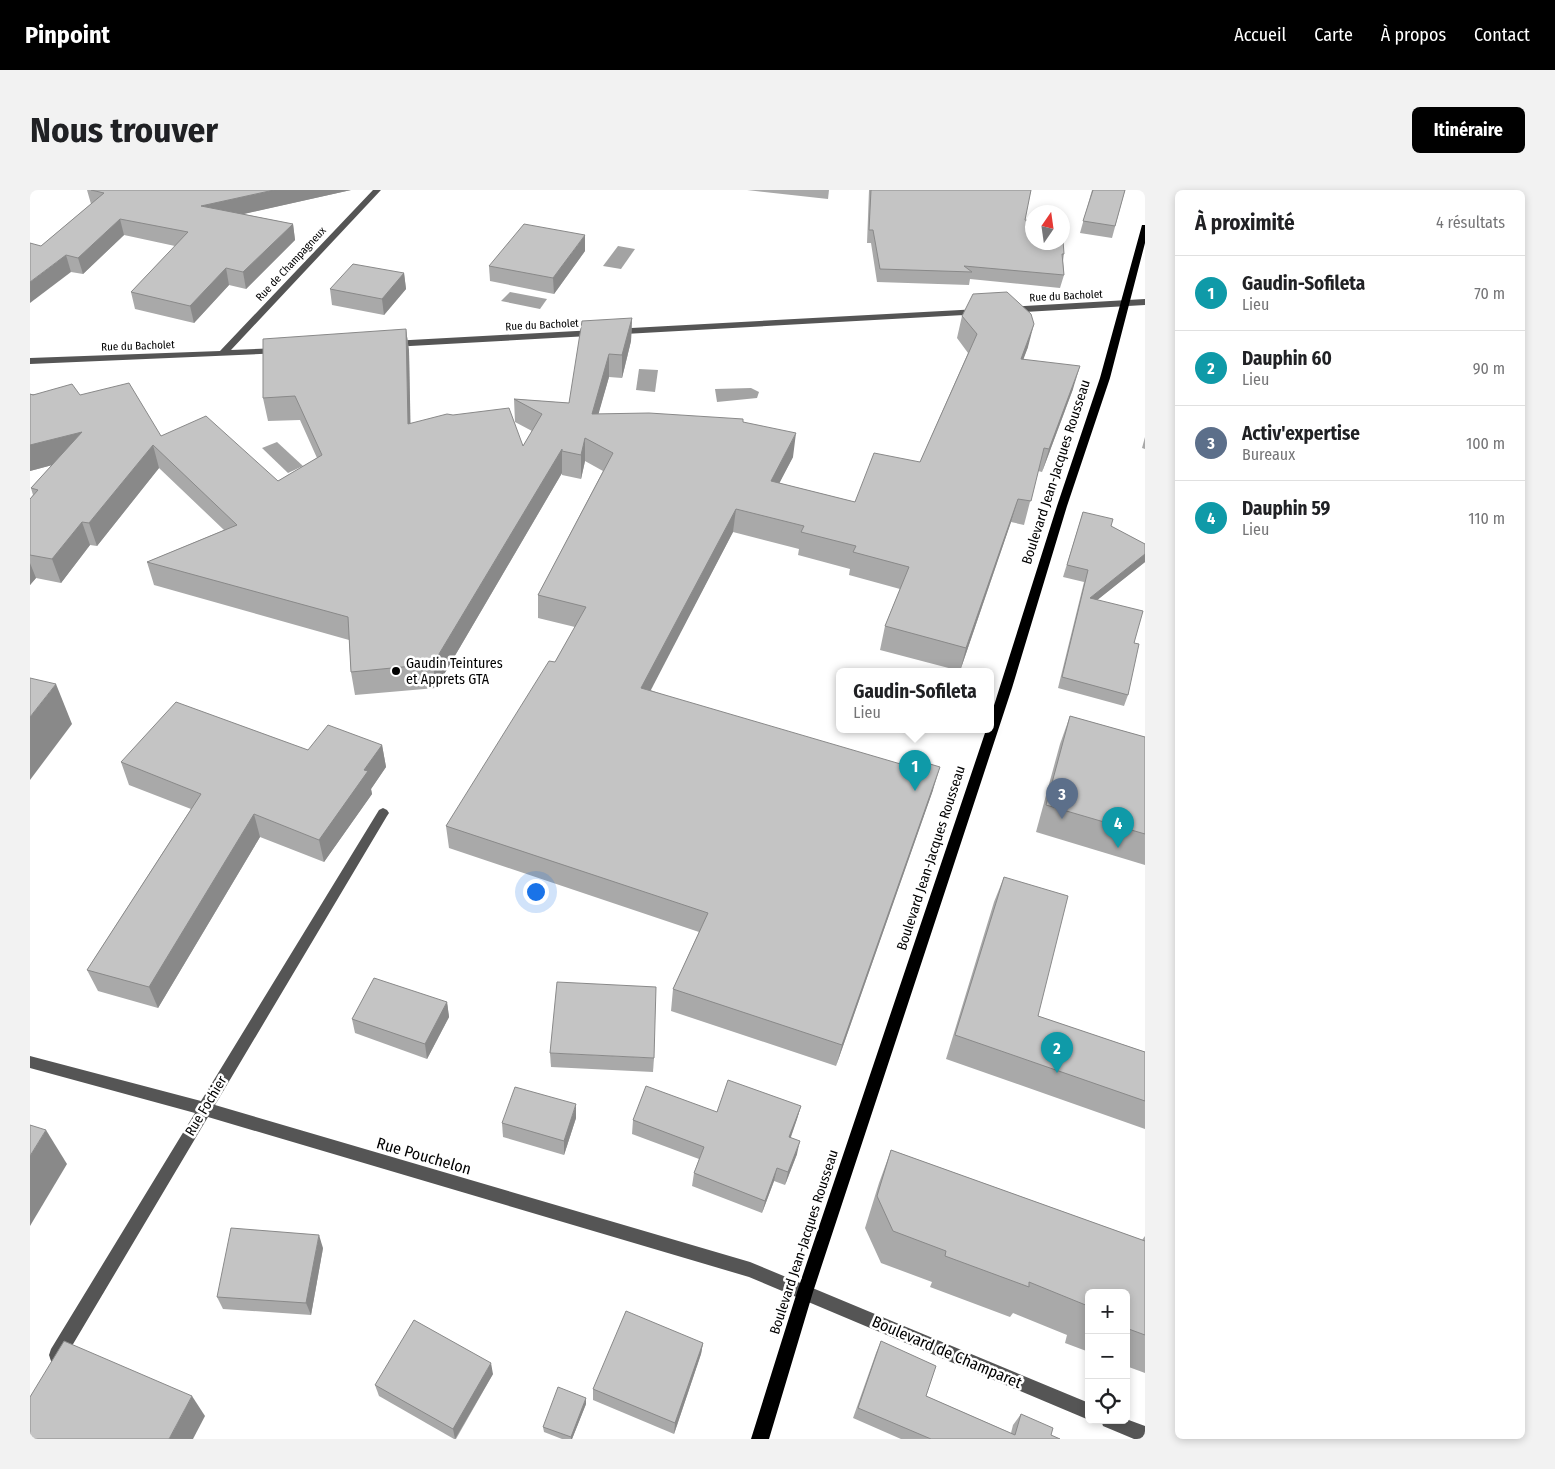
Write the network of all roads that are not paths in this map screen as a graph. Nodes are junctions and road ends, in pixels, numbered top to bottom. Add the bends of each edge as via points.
1 (377, 190) edge
2 (1145, 228) edge
3 (1145, 302) edge
4 (1126, 303) junction
5 (380, 345) edge
6 (291, 350) edge
7 (222, 354) junction
8 (30, 361) edge
9 (994, 724) edge
10 (991, 733) edge
11 (383, 813) dead end
12 (30, 1062) edge
13 (205, 1109) junction
14 (805, 1292) junction
15 (50, 1366) edge
16 (1085, 1410) edge
17 (1118, 1424) edge
18 (1145, 1436) edge
19 (760, 1439) edge

1 - 7 street, Rue de Champagneux
2 - 4 main road, Boulevard Jean-Jacques Rousseau
3 - 4 street, Rue du Bacholet
4 - 5 street, Rue du Bacholet
4 - 9 main road, Boulevard Jean-Jacques Rousseau
6 - 7 street, Rue du Bacholet
7 - 8 street, Rue du Bacholet
10 - 14 main road, Boulevard Jean-Jacques Rousseau
11 - 13 street, Rue Fochier
12 - 13 street, Rue Pouchelon
13 - 14 street, Rue Pouchelon via 750,1270
13 - 15 street, Rue Fochier
14 - 16 street, Boulevard de Champaret
14 - 19 main road, Boulevard Jean-Jacques Rousseau
17 - 18 street

